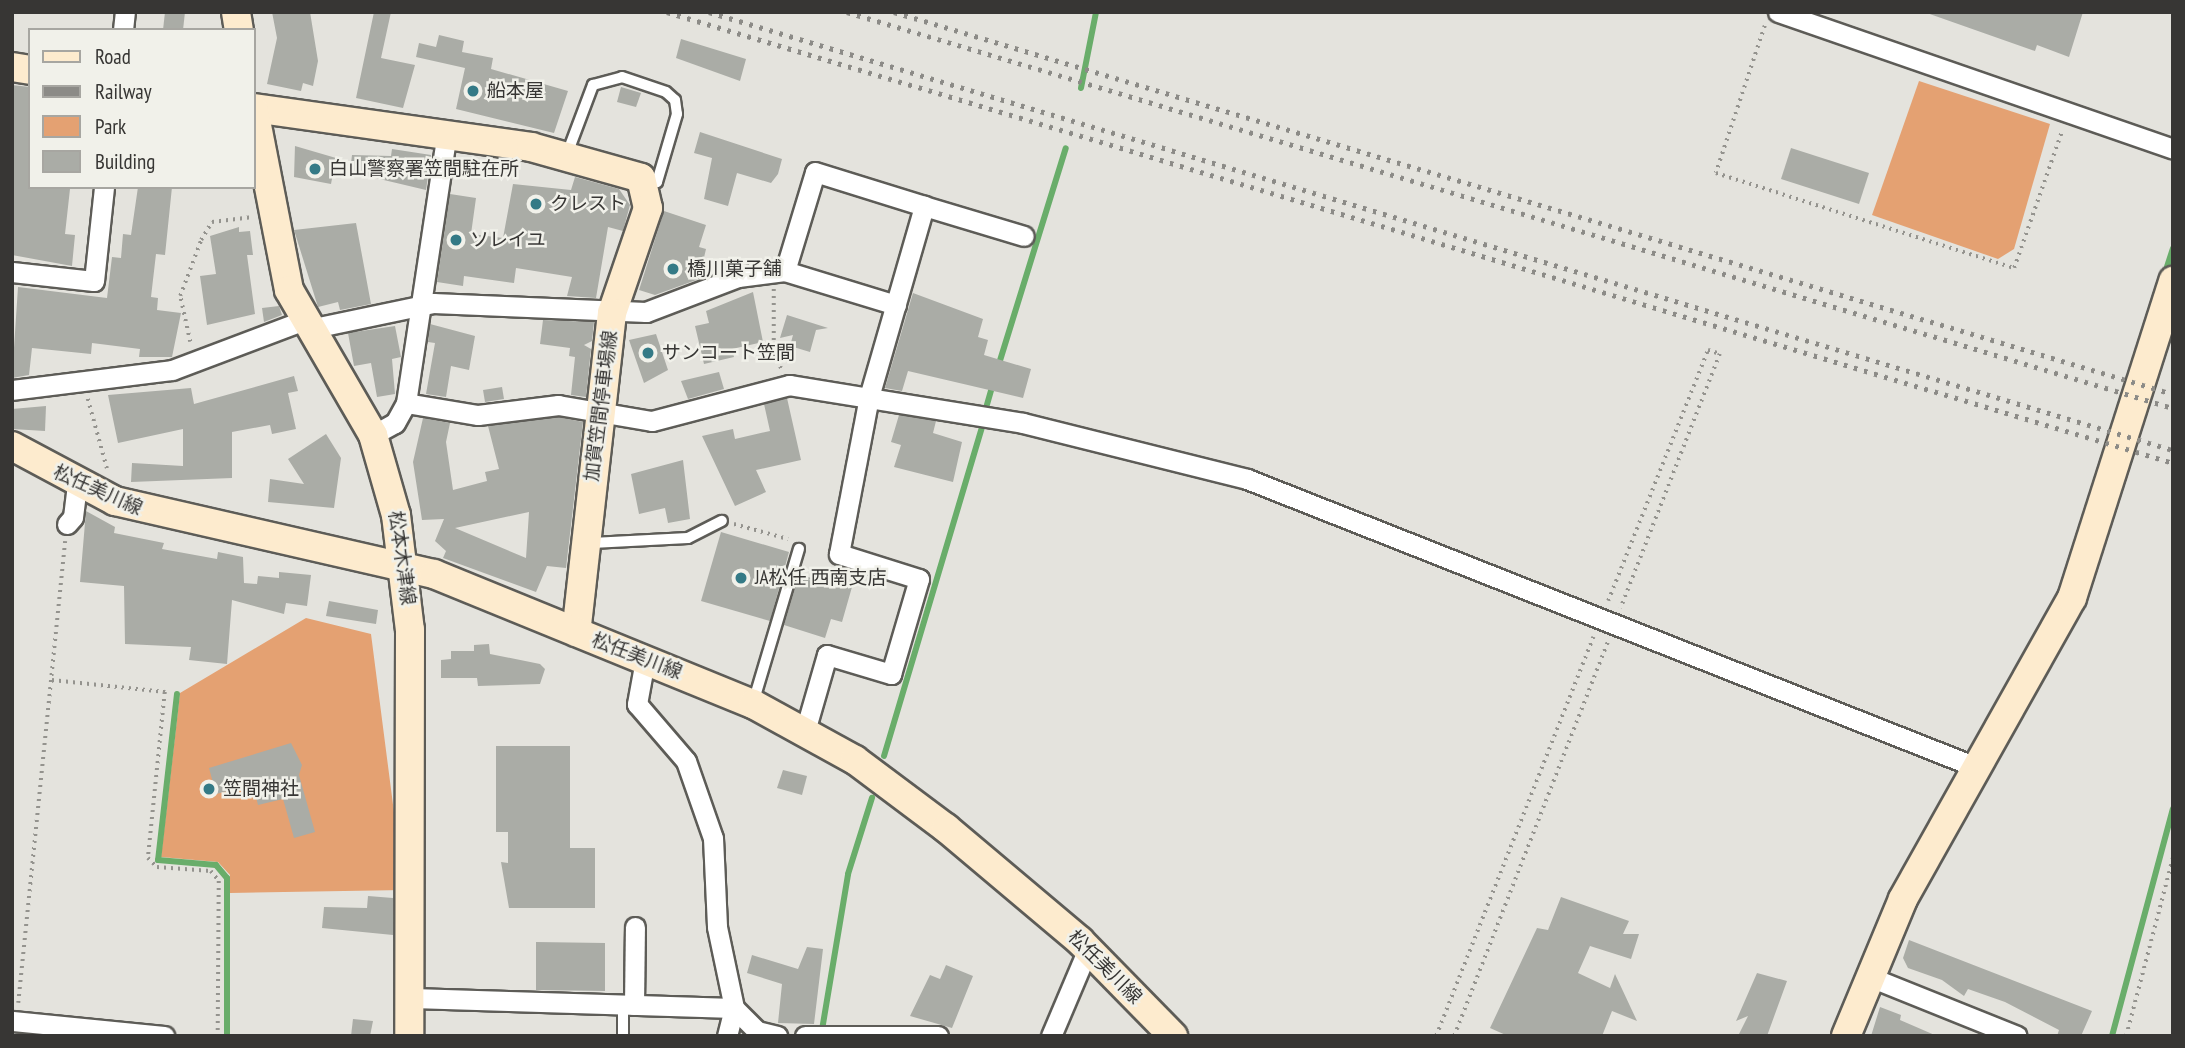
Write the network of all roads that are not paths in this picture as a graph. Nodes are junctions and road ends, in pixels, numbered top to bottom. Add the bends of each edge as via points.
1 (1778, 12) edge
2 (256, 109) edge
3 (256, 121) edge
4 (446, 137) junction
5 (2173, 149) edge
6 (567, 155) junction
7 (645, 186) junction
8 (104, 189) edge
9 (924, 206) junction
10 (1024, 236) dead end
11 (779, 271) junction
12 (12, 272) edge
13 (2173, 281) edge
14 (422, 305) junction
15 (896, 305) junction
16 (612, 313) junction
17 (307, 325) junction
18 (12, 390) edge
19 (869, 397) junction
20 (406, 403) junction
21 (600, 414) junction
22 (373, 436) junction
23 (12, 446) edge
24 (77, 484) junction
25 (722, 521) road end
26 (67, 524) road end
27 (593, 543) dead end
28 (799, 549) road end
29 (403, 565) junction
30 (576, 632) junction
31 (645, 660) junction
32 (753, 704) junction
33 (805, 731) junction
34 (1976, 767) junction
35 (635, 927) dead end
36 (1088, 949) junction
37 (1870, 977) junction
38 (412, 998) junction
39 (629, 1005) junction
40 (734, 1008) junction
41 (14, 1026) edge
42 (164, 1036) edge
43 (409, 1036) edge
44 (623, 1036) edge
45 (727, 1036) edge
46 (777, 1036) edge
47 (805, 1036) edge
48 (938, 1036) edge
49 (1051, 1036) edge
50 (1174, 1036) edge
51 (1846, 1036) edge
52 (2017, 1036) edge

1 - 5 street
2 - 4 main road
3 - 17 main road, 松本木津線 via 289,290
4 - 6 main road
4 - 14 street
6 - 7 main road via 632,174
6 - 7 lane via 593,85 622,77 666,92 677,114 657,182
7 - 16 main road, 加賀笠間停車場線 via 648,208
8 - 12 street via 93,281
9 - 10 street
9 - 11 street via 815,172
9 - 15 street
11 - 15 street
11 - 16 street via 646,312
13 - 34 main road via 2072,598
14 - 16 street
14 - 17 street
14 - 20 street
15 - 19 street
16 - 21 main road, 加賀笠間停車場線
17 - 18 street via 196,364
17 - 22 main road, 松本木津線
19 - 21 street via 789,385 736,395 666,420
19 - 33 street via 839,555 919,579 891,674 827,655
19 - 34 street via 1023,423 1247,479
20 - 21 street via 478,415 558,405
20 - 22 street via 395,423
21 - 30 main road, 加賀笠間停車場線
22 - 29 main road, 松本木津線 via 391,490
23 - 24 main road, 松任美川線
24 - 26 street via 74,517
24 - 29 main road, 松任美川線 via 115,501
25 - 27 lane via 688,538
28 - 32 lane
29 - 30 main road, 松任美川線
29 - 38 main road, 松本木津線 via 410,630
30 - 31 main road, 松任美川線
31 - 32 main road, 松任美川線
31 - 40 street via 637,704 679,749 706,811 718,867 717,928
32 - 33 main road, 松任美川線
33 - 36 main road, 松任美川線 via 855,760 946,828
34 - 37 main road via 1903,899
35 - 39 street
36 - 49 street
36 - 50 main road, 松任美川線
37 - 51 main road
37 - 52 street
38 - 39 street
38 - 43 main road, 松本木津線
39 - 40 street
39 - 44 lane
40 - 45 street
40 - 46 street via 757,1031
41 - 42 street
47 - 48 street

